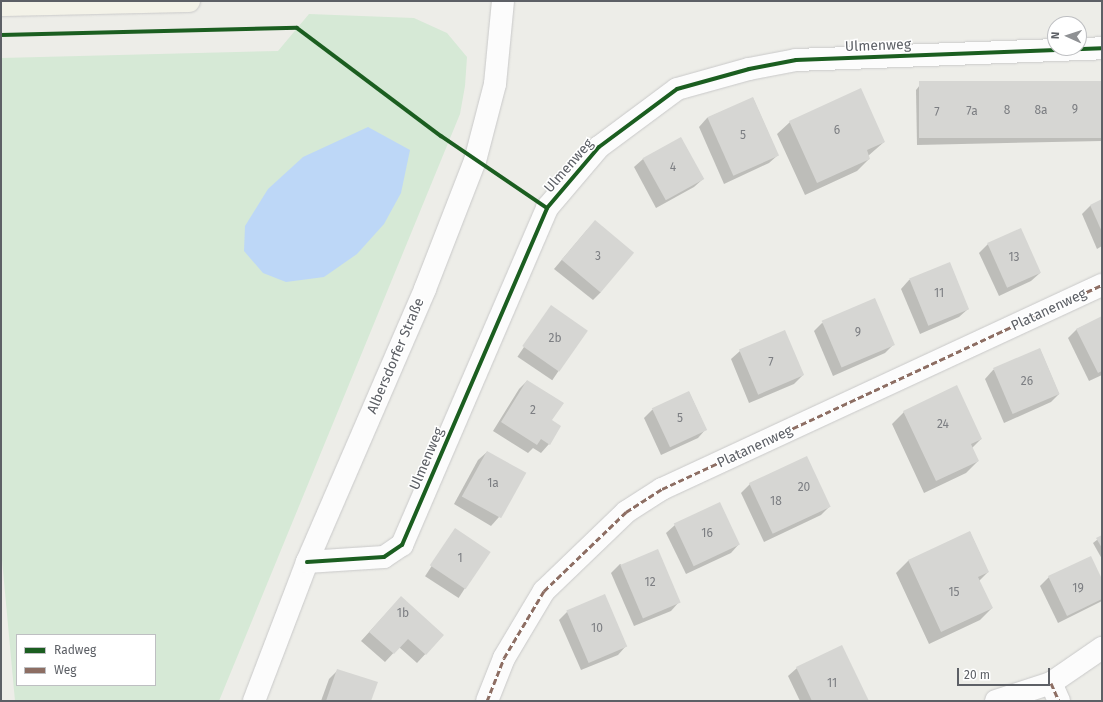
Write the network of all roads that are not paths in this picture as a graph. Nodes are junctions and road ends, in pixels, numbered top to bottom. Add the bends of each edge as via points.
1 (189, 1) edge
2 (503, 1) edge
3 (1, 5) edge
4 (1102, 48) edge
5 (1102, 285) edge
6 (307, 562) junction
7 (1102, 648) edge
8 (1055, 692) edge
9 (254, 701) edge
10 (487, 701) edge
11 (996, 701) edge

1 - 3 main road
2 - 6 street, Albersdorfer Straße via 495,84 475,161 425,289
4 - 6 street, Ulmenweg via 796,60 749,69 677,89 599,147 547,208 402,545 384,557
5 - 10 street, Platanenweg via 662,489 626,512 544,591 504,658
6 - 9 street, Albersdorfer Straße
7 - 8 street
8 - 11 street

